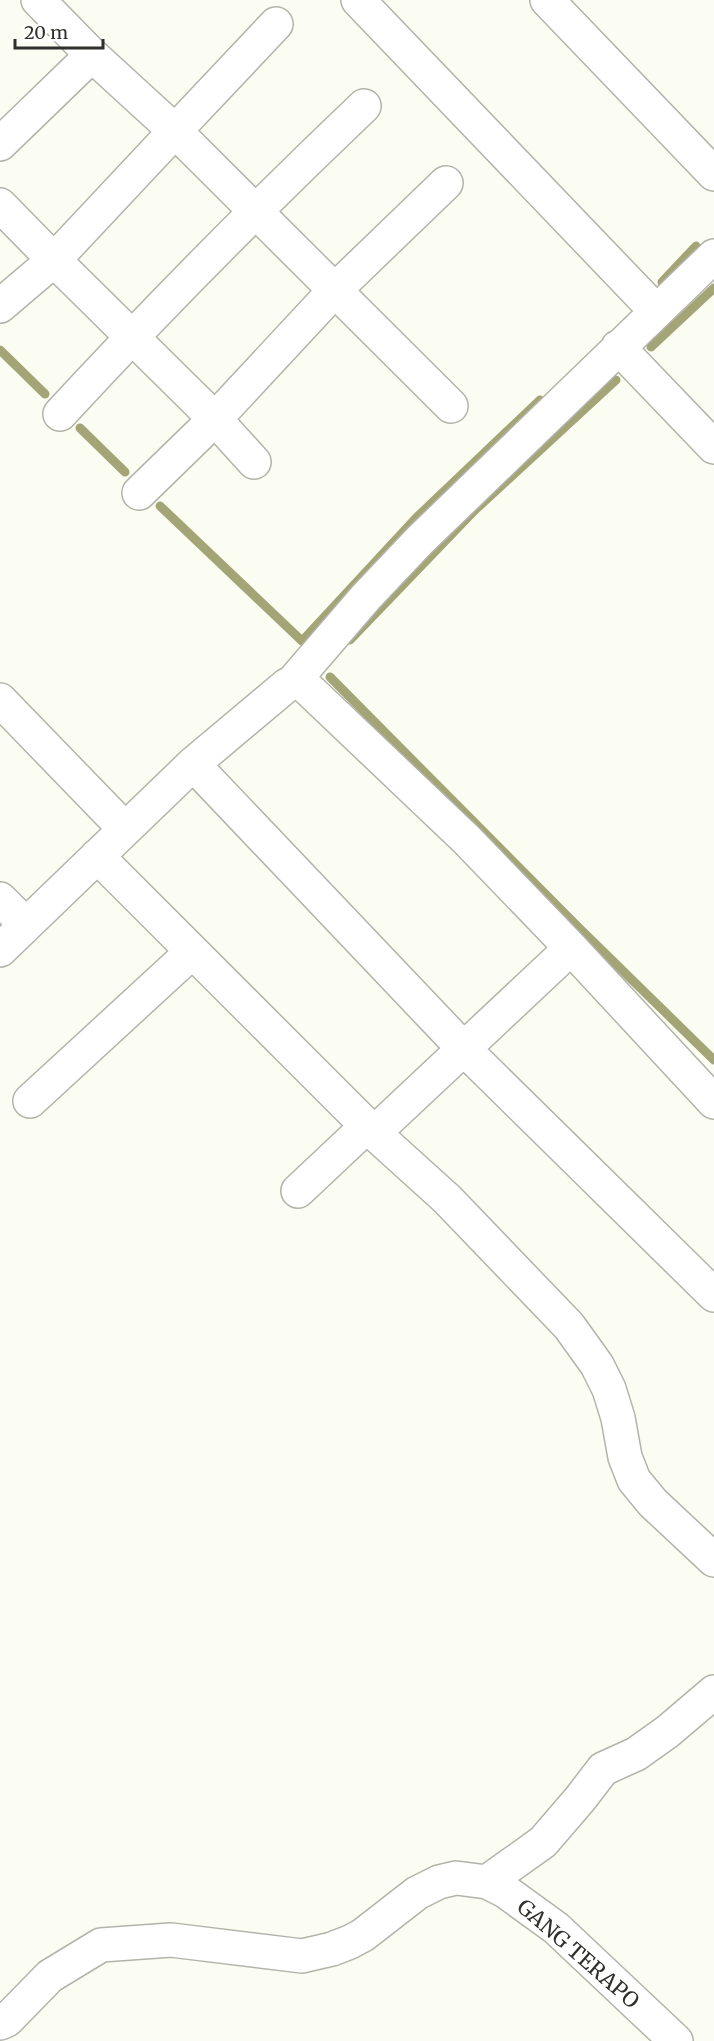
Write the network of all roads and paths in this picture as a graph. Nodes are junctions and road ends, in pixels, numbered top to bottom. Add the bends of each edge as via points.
1 (38, 0) edge
2 (358, 0) edge
3 (547, 0) edge
4 (276, 24) dead end
5 (92, 55) junction
6 (364, 106) dead end
7 (175, 131) junction
8 (0, 144) edge
9 (714, 174) edge
10 (446, 183) dead end
11 (0, 205) edge
12 (256, 210) junction
13 (714, 256) edge
14 (54, 260) junction
15 (335, 290) junction
16 (0, 306) edge
17 (656, 310) junction
18 (131, 337) junction
19 (618, 347) junction
20 (451, 406) dead end
21 (60, 414) dead end
22 (215, 418) junction
23 (714, 447) edge
24 (254, 462) dead end
25 (139, 493) dead end
26 (292, 683) junction
27 (0, 700) edge
28 (193, 764) junction
29 (125, 829) junction
30 (97, 856) junction
31 (0, 899) edge
32 (26, 925) junction
33 (571, 948) junction
34 (0, 950) edge
35 (192, 952) junction
36 (463, 1048) junction
37 (30, 1101) dead end
38 (714, 1102) edge
39 (370, 1130) junction
40 (298, 1191) dead end
41 (714, 1295) edge
42 (714, 1560) edge
43 (714, 1692) edge
44 (480, 1880) junction
45 (0, 2023) edge
46 (676, 2041) edge

1 - 5 street
2 - 17 street
3 - 9 street
4 - 7 street
5 - 7 street
5 - 8 street
6 - 12 street
7 - 12 street
7 - 14 street
10 - 15 street
11 - 14 street
12 - 15 street
12 - 18 street
13 - 17 street
14 - 16 street
14 - 18 street
15 - 20 street
15 - 22 street
17 - 19 street
18 - 21 street
18 - 22 street
19 - 23 street
19 - 26 street via 419,541
22 - 24 street
22 - 25 street
26 - 28 street
26 - 33 street via 310,688 467,840
27 - 29 street
28 - 29 street
28 - 36 street
29 - 30 street
30 - 32 street
30 - 35 street
31 - 32 street
32 - 34 street
33 - 36 street
33 - 38 street
35 - 37 street
35 - 39 street
36 - 39 street
36 - 41 street
39 - 40 street
39 - 42 street via 447,1198 569,1326 609,1389 634,1480
43 - 44 street via 636,1754 603,1769 543,1842
44 - 45 street via 456,1878 439,1882 417,1893 363,1935 332,1949 302,1956 171,1940 101,1945 50,1976
44 - 46 street, GANG TERAPO via 505,1891 556,1928

